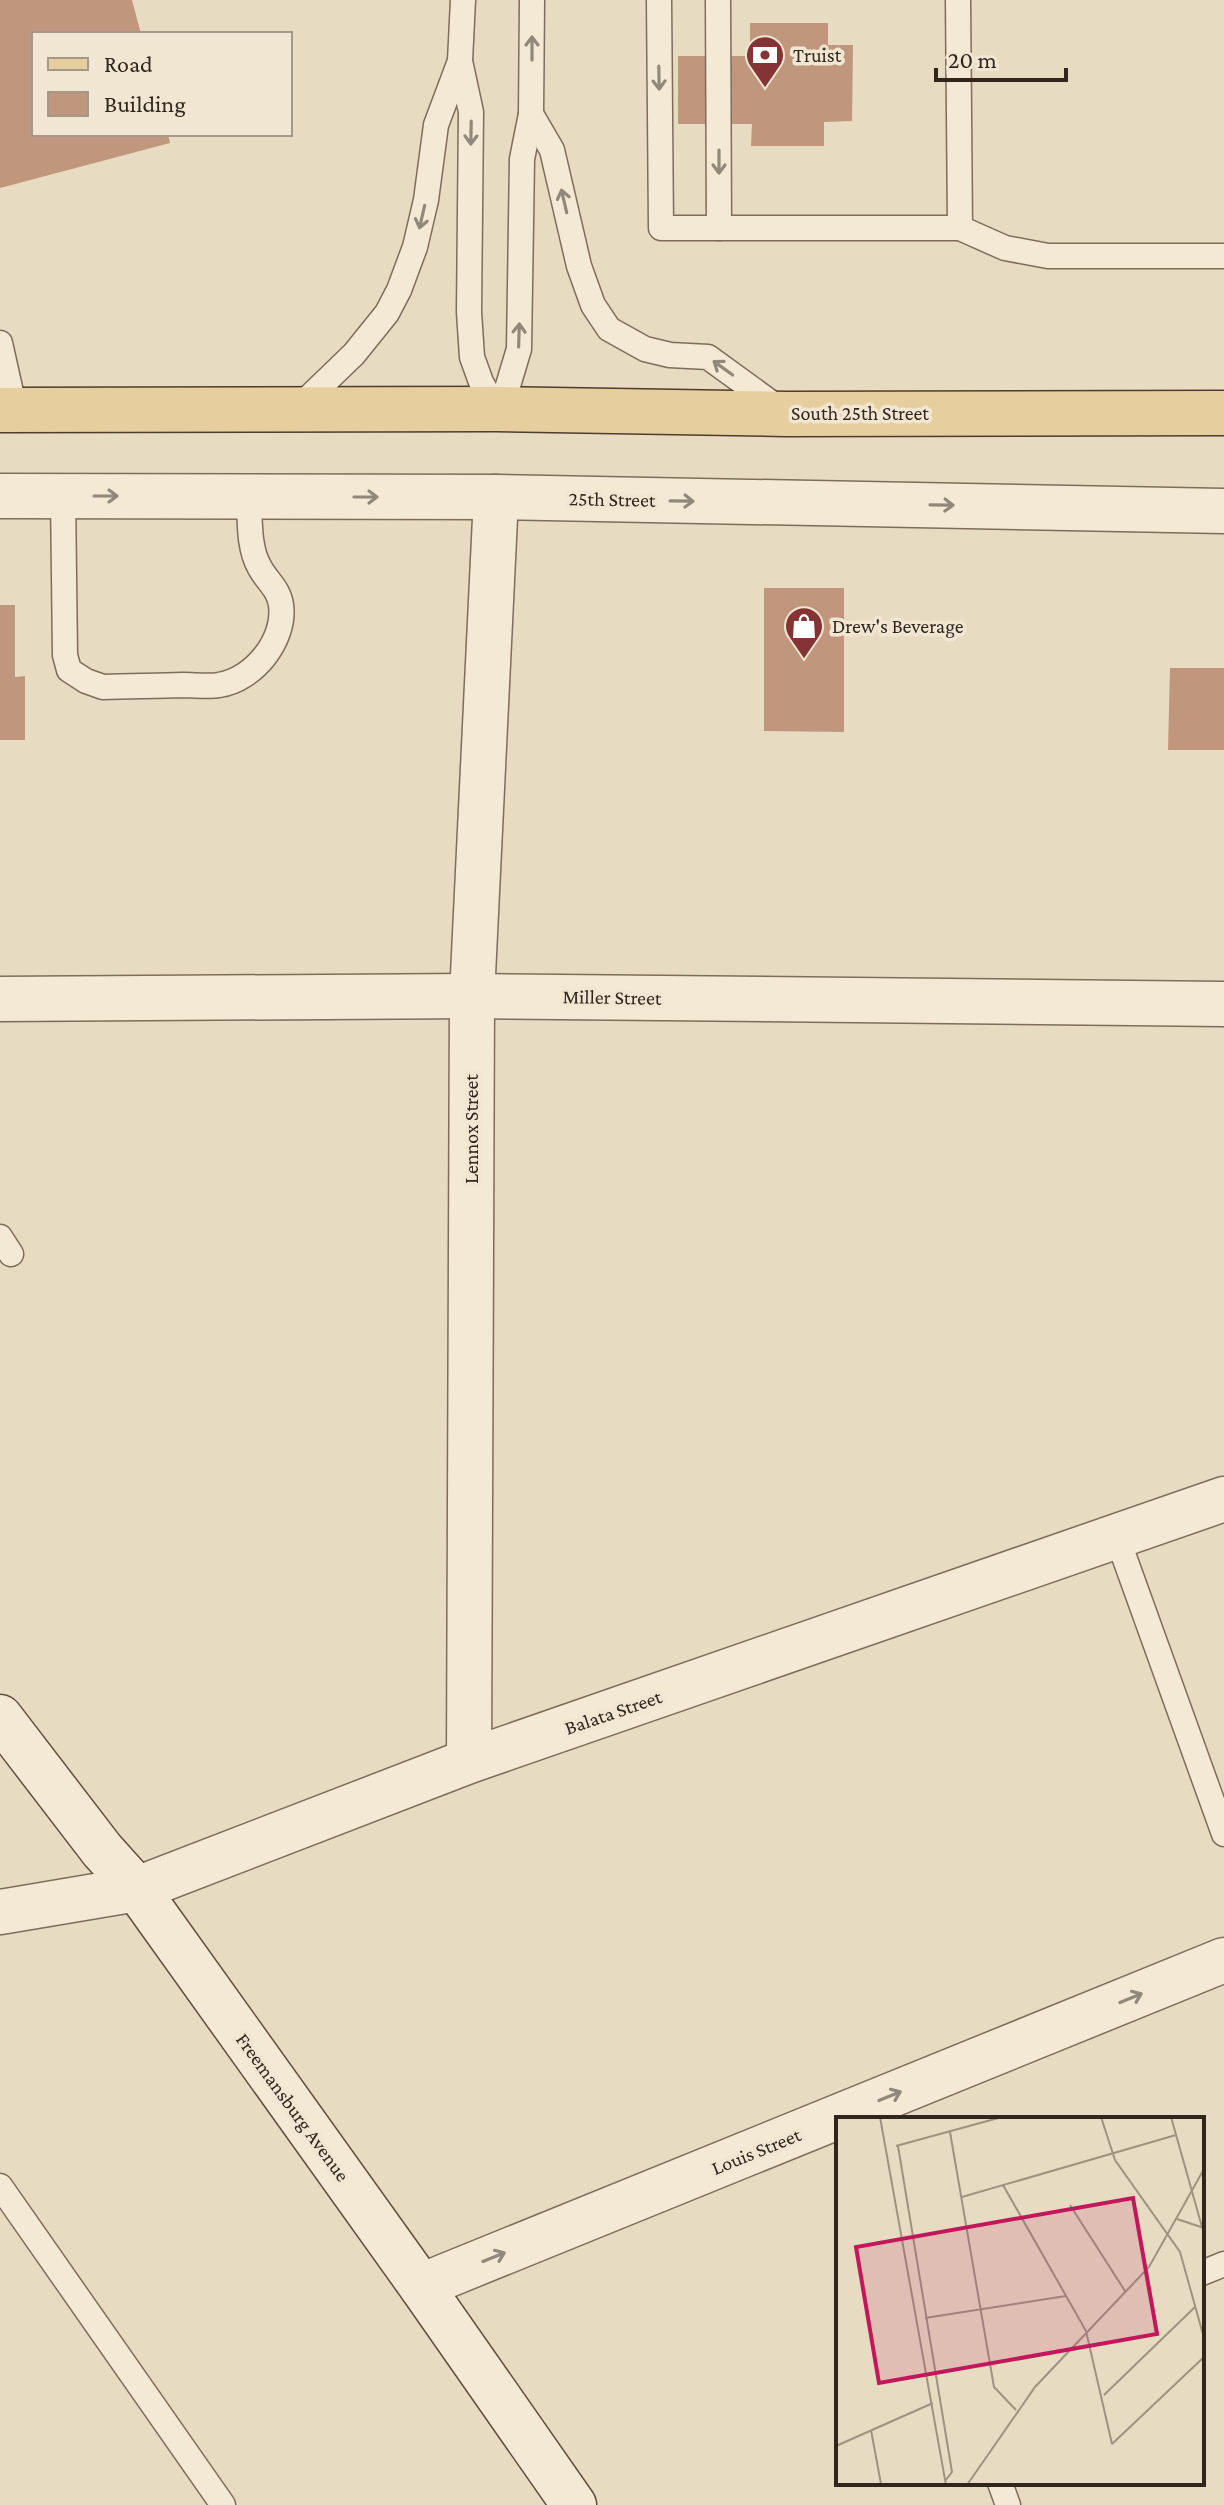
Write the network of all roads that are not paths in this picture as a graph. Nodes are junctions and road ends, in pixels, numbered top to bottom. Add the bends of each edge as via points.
1 (463, 0) edge
2 (532, 0) edge
3 (659, 0) edge
4 (718, 0) edge
5 (958, 0) edge
6 (460, 61) junction
7 (531, 114) junction
8 (719, 228) junction
9 (960, 228) junction
10 (1224, 256) edge
11 (0, 343) edge
12 (297, 409) junction
13 (496, 409) junction
14 (8, 410) edge
15 (1224, 413) edge
16 (786, 414) junction
17 (0, 496) edge
18 (63, 496) junction
19 (249, 496) junction
20 (496, 497) junction
21 (1224, 511) edge
22 (472, 996) junction
23 (0, 999) edge
24 (1224, 1004) edge
25 (1224, 1499) edge
26 (1117, 1537) junction
27 (0, 1717) edge
28 (469, 1761) junction
29 (1224, 1834) edge
30 (137, 1889) junction
31 (0, 1912) edge
32 (1224, 1960) edge
33 (837, 2117) edge
34 (836, 2118) edge
35 (0, 2186) edge
36 (1224, 2264) edge
37 (1204, 2272) edge
38 (421, 2286) junction
39 (1001, 2485) edge
40 (223, 2505) edge
41 (574, 2505) edge
42 (1008, 2505) edge

1 - 6 lane
7 -> 2 lane
3 -> 8 lane via 661,228
4 -> 8 lane
5 - 9 lane
6 -> 12 lane via 436,125 426,200 399,290 354,354
6 -> 13 lane via 471,112 472,357
13 -> 7 lane via 519,349 522,159
16 -> 7 lane via 708,357 645,349 609,329 593,305 579,266 552,150
8 - 9 lane
9 - 10 lane via 1005,248 1048,256
11 - 14 lane
12 - 13 main road
12 - 14 main road
13 - 16 main road, South 25th Street
15 - 16 main road, South 25th Street
17 - 18 street, 25th Street
18 -> 19 street, 25th Street
18 - 19 lane via 65,655 69,670 103,687 221,685 240,678 272,647 281,604 259,568 251,540
19 -> 20 street, 25th Street
20 -> 21 street, 25th Street
20 - 22 street, Lennox Street
22 - 23 street, Miller Street
22 - 24 street, Miller Street
22 - 28 street, Lennox Street
25 - 26 street, Balata Street
26 - 28 street, Balata Street
26 - 29 lane
27 - 30 street, Freemansburg Avenue
28 - 30 street, Balata Street
30 - 31 street, Balata Street
30 - 38 street, Freemansburg Avenue
33 -> 32 street, Louis Street
38 -> 34 street, Louis Street
35 - 40 lane
36 - 37 lane
38 - 41 street, Freemansburg Avenue
39 - 42 lane

